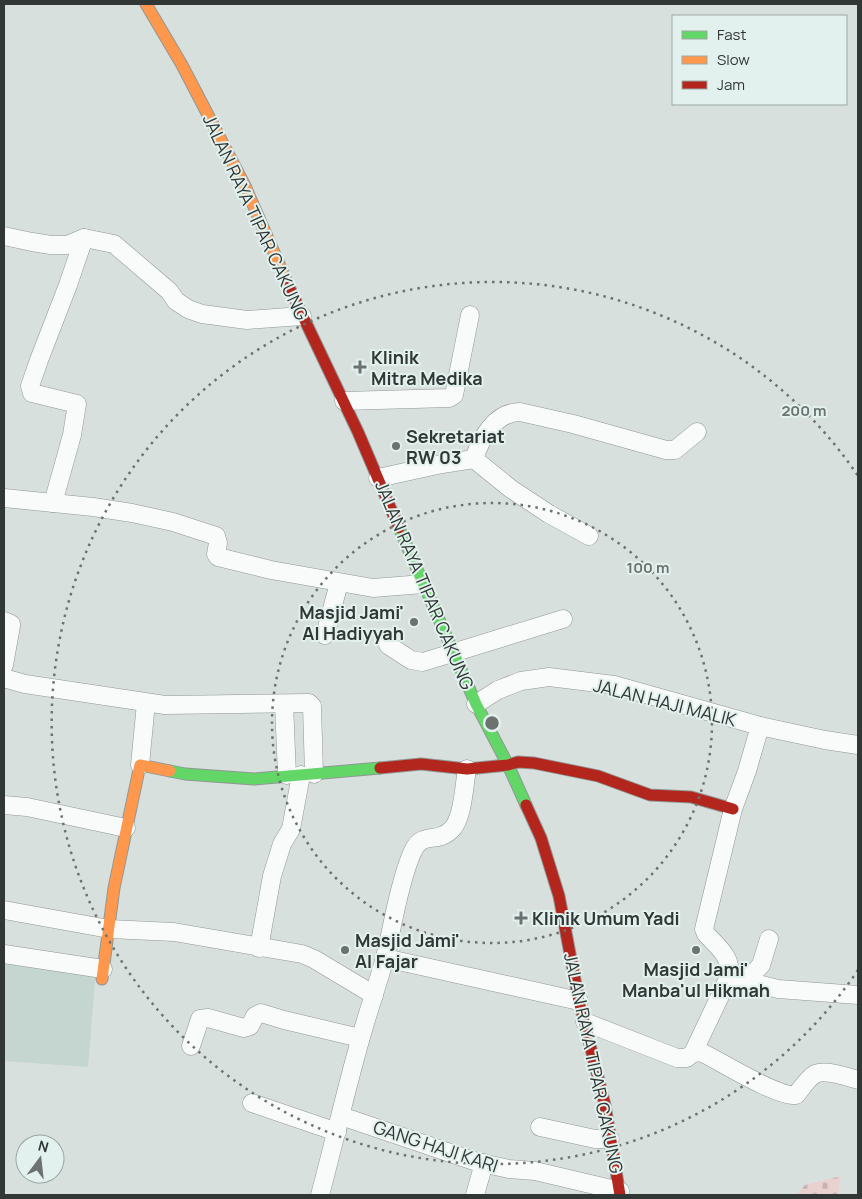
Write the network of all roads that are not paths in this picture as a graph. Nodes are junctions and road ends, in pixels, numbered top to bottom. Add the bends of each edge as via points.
1 (146, 4) edge
2 (4, 236) edge
3 (84, 238) junction
4 (470, 315) dead end
5 (302, 316) junction
6 (344, 401) junction
7 (697, 432) dead end
8 (474, 459) junction
9 (378, 478) junction
10 (4, 498) edge
11 (53, 503) junction
12 (590, 536) dead end
13 (339, 583) junction
14 (423, 584) junction
15 (563, 619) dead end
16 (4, 621) edge
17 (326, 635) dead end
18 (388, 645) dead end
19 (453, 652) junction
20 (4, 664) edge
21 (4, 676) edge
22 (146, 702) junction
23 (284, 704) junction
24 (476, 704) junction
25 (760, 726) junction
26 (858, 745) edge
27 (140, 765) junction
28 (508, 765) junction
29 (467, 769) junction
30 (301, 774) junction
31 (4, 805) edge
32 (733, 809) junction
33 (126, 828) junction
34 (4, 910) edge
35 (109, 929) junction
36 (769, 939) dead end
37 (259, 948) junction
38 (4, 954) edge
39 (384, 958) junction
40 (103, 974) joint
41 (737, 980) junction
42 (858, 995) edge
43 (374, 996) junction
44 (579, 1001) junction
45 (585, 1022) junction
46 (360, 1038) junction
47 (191, 1046) dead end
48 (692, 1053) junction
49 (858, 1080) edge
50 (252, 1103) dead end
51 (339, 1124) junction
52 (540, 1127) dead end
53 (610, 1139) junction
54 (484, 1164) junction
55 (620, 1193) edge
56 (320, 1195) edge
57 (475, 1195) edge

1 - 5 street, JALAN RAYA TIPAR CAKUNG via 245,186
2 - 3 street via 67,245
3 - 5 street via 114,244 188,309 246,320
3 - 11 street via 30,386 32,393 77,404
4 - 6 street via 454,395 450,398
5 - 6 street, JALAN RAYA TIPAR CAKUNG
6 - 9 street, JALAN RAYA TIPAR CAKUNG
7 - 8 street via 675,450 666,450 573,424 512,412 486,432
8 - 9 street
8 - 12 street via 511,489
9 - 14 street, JALAN RAYA TIPAR CAKUNG
10 - 11 street
11 - 13 street via 94,507 172,522 216,536 216,554 221,558
13 - 14 street via 380,589
13 - 17 street
14 - 19 street, JALAN RAYA TIPAR CAKUNG
15 - 19 street
16 - 20 street via 12,626
18 - 19 street via 416,662
19 - 24 street, JALAN RAYA TIPAR CAKUNG
21 - 22 street via 7,680 25,684
22 - 23 street via 165,705
22 - 27 street
23 - 30 street
23 - 30 street via 309,703 312,706
24 - 25 street, JALAN HAJI MALIK via 521,681 549,677 614,685
24 - 28 street, JALAN RAYA TIPAR CAKUNG
25 - 26 street, JALAN HAJI MALIK
25 - 32 street
27 - 30 street via 185,774 254,779
27 - 33 street
28 - 29 street
28 - 32 street via 518,762 554,766 598,776 650,795 691,797
28 - 44 street, JALAN RAYA TIPAR CAKUNG via 541,838 559,896
29 - 30 street via 421,764
29 - 39 street via 458,820 444,835 422,839 413,850
30 - 37 street via 290,829 272,876
31 - 33 street
32 - 41 street via 704,929 727,957 730,971
33 - 35 street
34 - 35 street
35 - 37 street via 174,932
35 - 40 street
36 - 41 street via 761,965
37 - 43 street via 314,958
38 - 40 street
39 - 43 street
39 - 44 street
41 - 42 street via 778,989
41 - 48 street
43 - 46 street
44 - 45 street, JALAN RAYA TIPAR CAKUNG
45 - 48 street via 677,1058 687,1058
45 - 53 street, JALAN RAYA TIPAR CAKUNG
46 - 47 street via 261,1013 244,1028 208,1018 200,1019
46 - 51 street
48 - 49 street via 703,1053 788,1095 796,1095 812,1076 819,1073
50 - 51 street, GANG HAJI KARI
51 - 54 street, GANG HAJI KARI
51 - 56 street
52 - 53 street via 595,1139
53 - 55 street, JALAN RAYA TIPAR CAKUNG
54 - 55 street, GANG HAJI KARI via 535,1171
54 - 57 street

